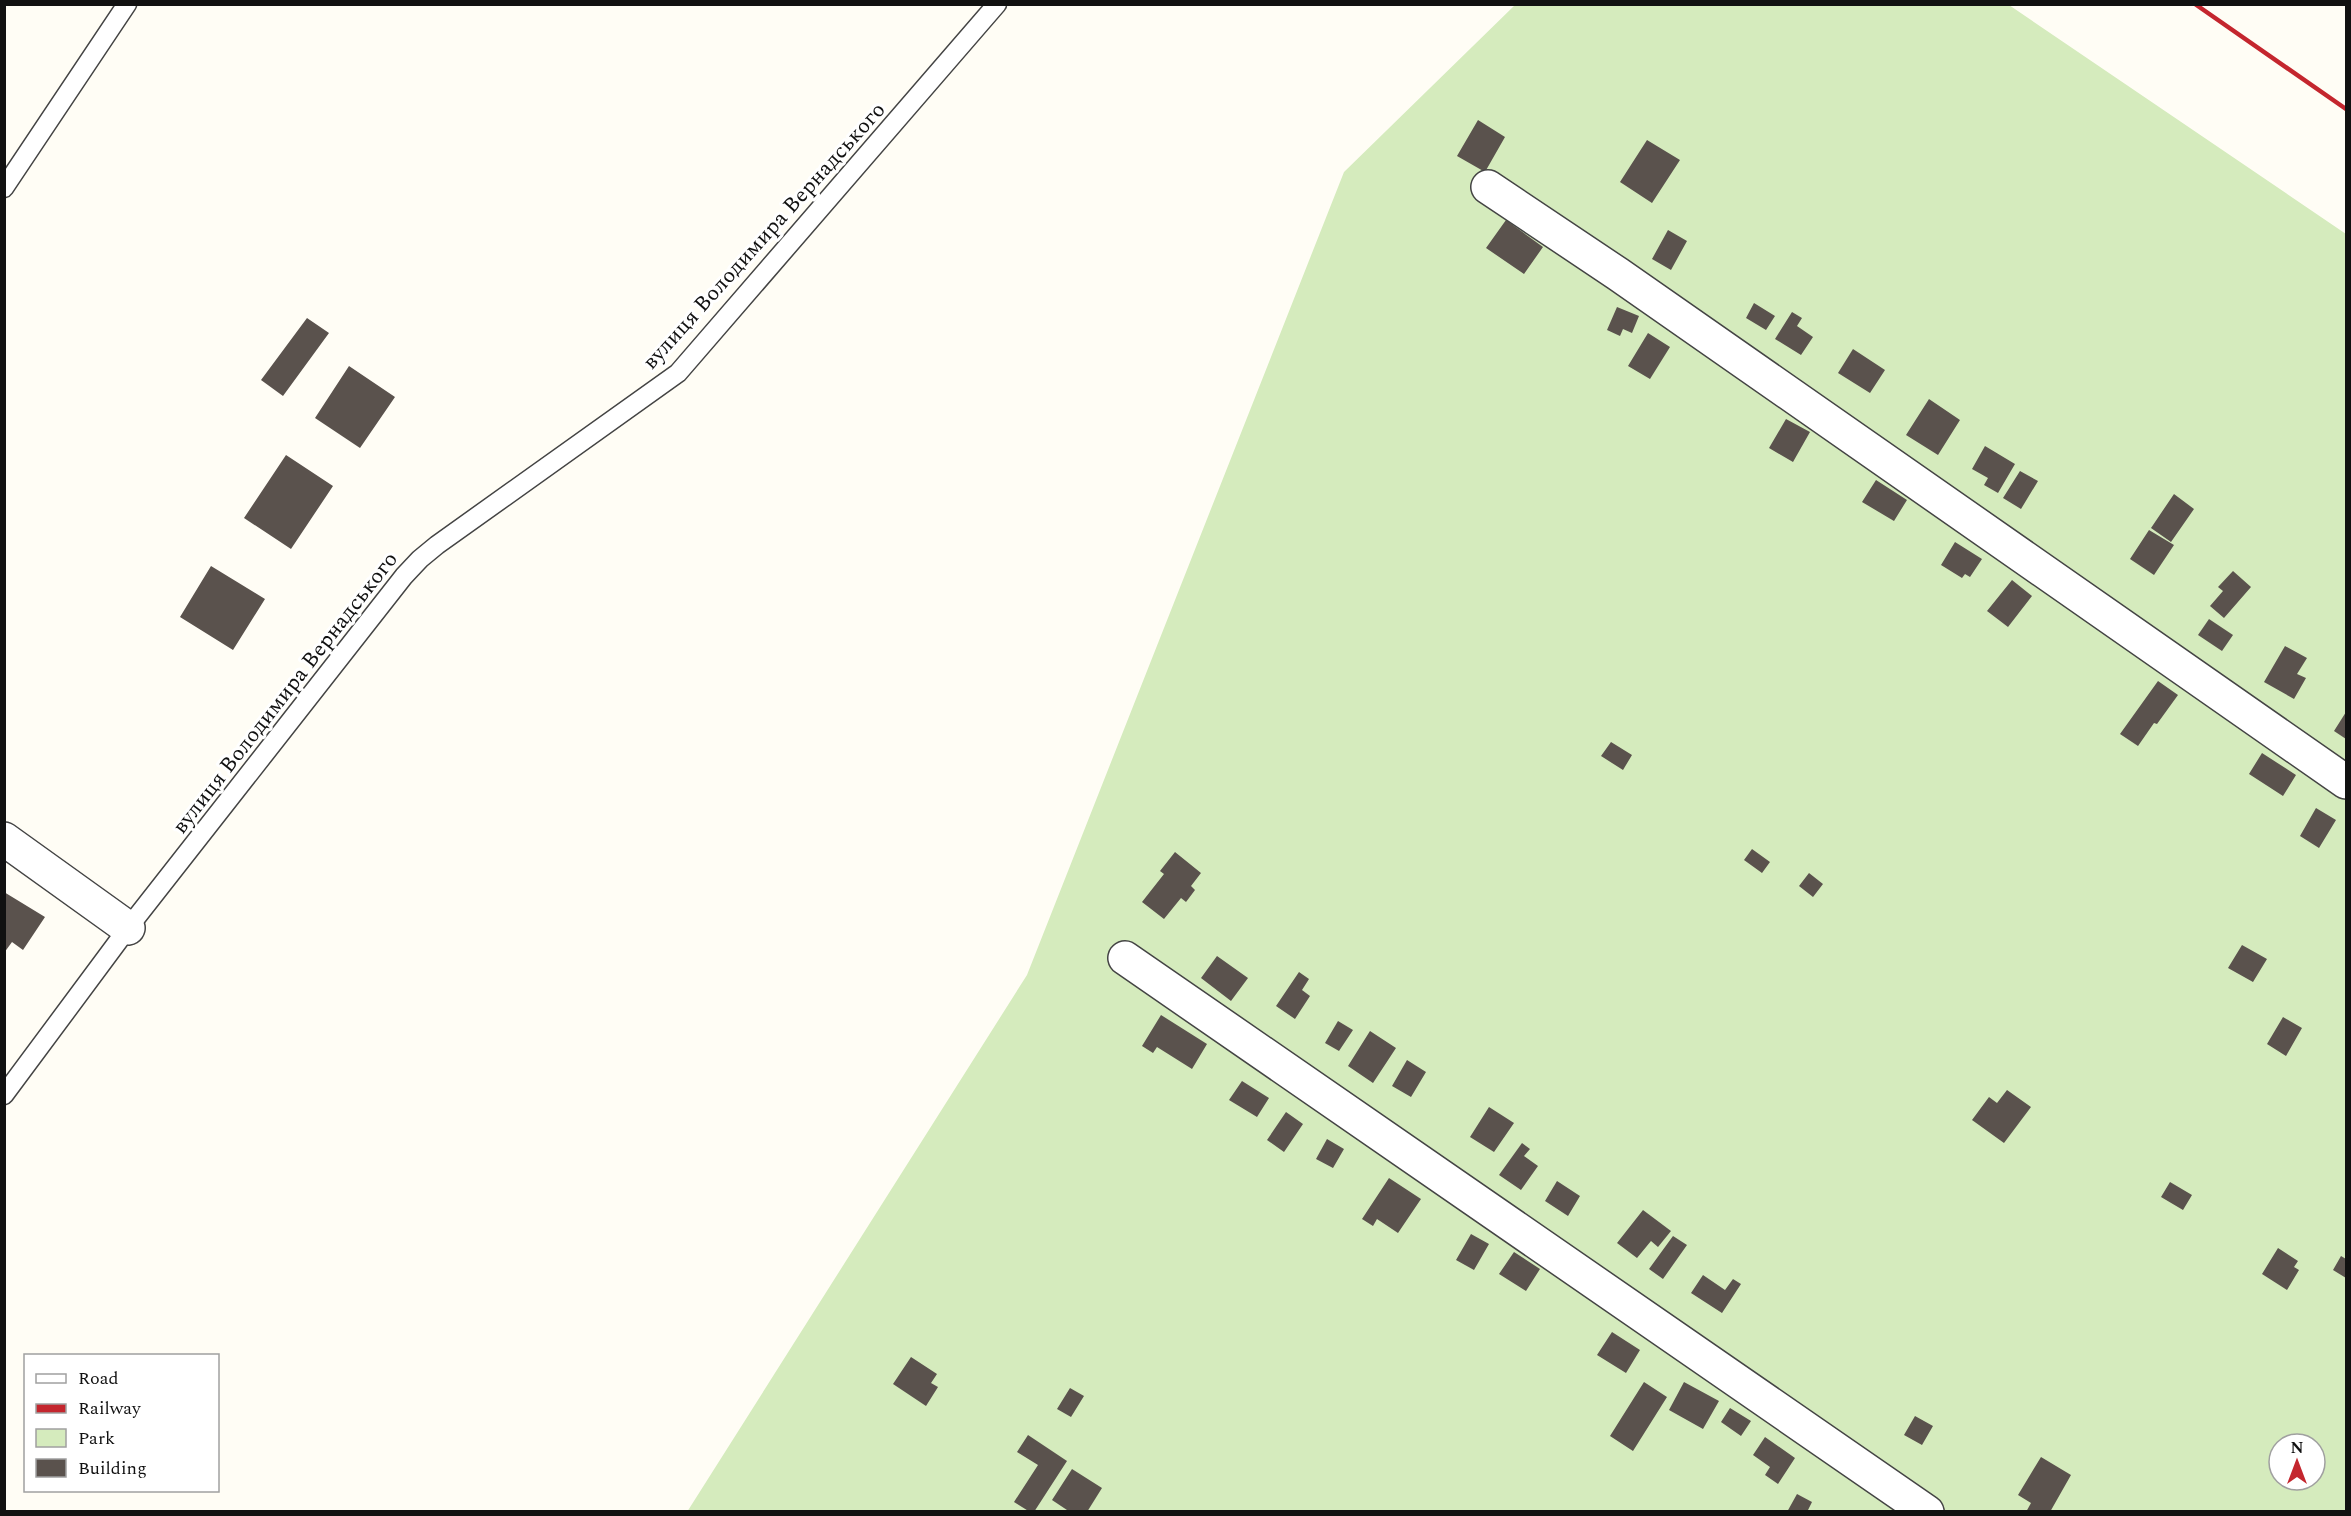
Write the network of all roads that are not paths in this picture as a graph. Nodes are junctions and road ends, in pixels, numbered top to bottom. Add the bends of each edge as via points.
1 (127, 4) edge
2 (998, 4) edge
3 (1488, 187) dead end
4 (4, 188) edge
5 (2346, 782) edge
6 (4, 839) edge
7 (128, 928) junction
8 (1125, 958) dead end
9 (4, 1095) edge
10 (1927, 1512) edge

1 - 4 lane
2 - 7 lane, вулиця Володимира Вернадського via 678,373 437,545 404,576
3 - 5 street
6 - 7 street
7 - 9 lane, вулиця Володимира Вернадського
8 - 10 street

